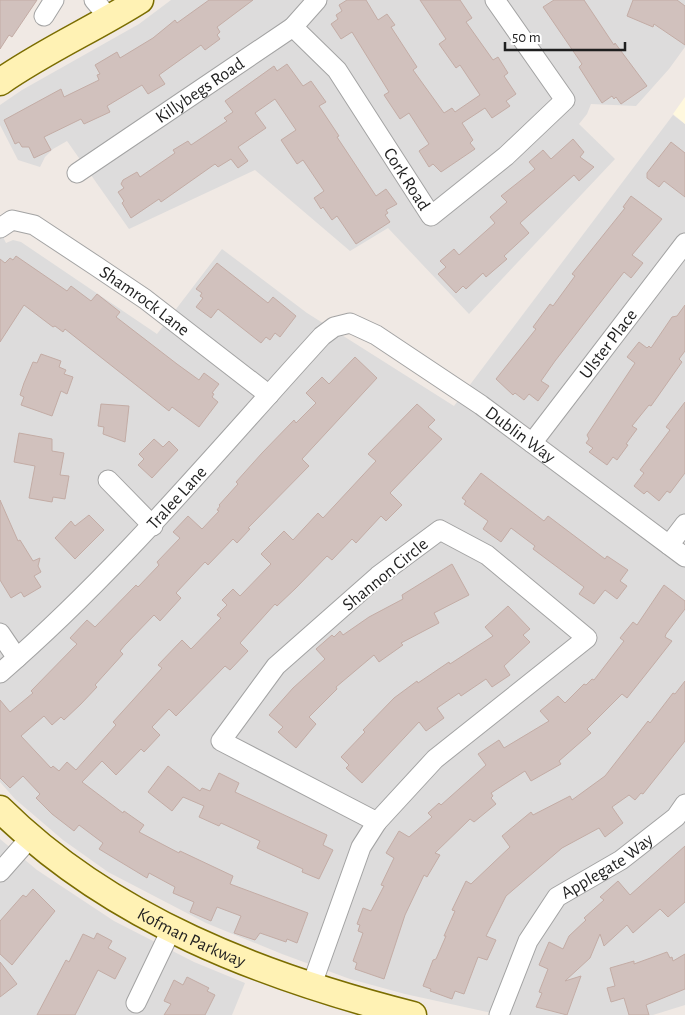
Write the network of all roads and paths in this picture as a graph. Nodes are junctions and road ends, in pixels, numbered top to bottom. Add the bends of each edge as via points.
1 (54, 0) edge
2 (140, 0) edge
3 (317, 0) edge
4 (495, 0) edge
5 (102, 9) edge
6 (44, 16) dead end
7 (293, 27) junction
8 (0, 82) edge
9 (77, 173) dead end
10 (6, 224) edge
11 (685, 243) edge
12 (350, 323) joint
13 (269, 394) junction
14 (532, 444) junction
15 (108, 480) dead end
16 (685, 524) edge
17 (153, 526) junction
18 (669, 545) junction
19 (685, 557) edge
20 (0, 633) edge
21 (18, 658) junction
22 (0, 673) edge
23 (685, 804) edge
24 (0, 808) edge
25 (377, 822) junction
26 (30, 838) junction
27 (0, 872) edge
28 (172, 928) junction
29 (311, 987) junction
30 (136, 1003) dead end
31 (413, 1015) edge
32 (499, 1015) edge

1 - 6 street
2 - 5 street
3 - 7 street, Killybegs Road
4 - 7 street, Cork Road via 565,100 506,156 431,216 337,70
5 - 8 street
7 - 9 street, Killybegs Road
10 - 13 street, Shamrock Lane via 34,225 145,299
11 - 14 street, Ulster Place
12 - 13 street, Tralee Lane via 334,327 322,336
12 - 14 street, Dublin Way via 363,327 415,360
13 - 17 street, Tralee Lane
14 - 18 street, Dublin Way
15 - 17 street
16 - 18 street
17 - 21 street, Tralee Lane
18 - 19 street, Dublin Way
20 - 21 street
21 - 22 street, Tralee Lane
23 - 32 street, Applegate Way via 676,817 620,860 557,897 528,941
24 - 26 street, Kofman Parkway
25 - 25 street, Shannon Circle via 435,759 587,638 487,555 440,530 378,576 276,666 221,741
25 - 29 street, Shannon Circle via 361,847
26 - 27 street
26 - 28 street, Kofman Parkway via 118,901
28 - 29 street, Kofman Parkway
28 - 30 street
29 - 31 street, Kofman Parkway

